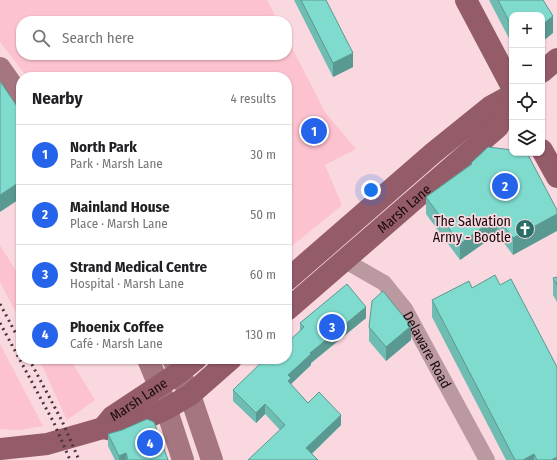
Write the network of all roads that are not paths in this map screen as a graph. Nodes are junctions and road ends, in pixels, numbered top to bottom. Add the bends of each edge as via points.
1 (466, 0) edge
2 (557, 59) edge
3 (0, 68) edge
4 (545, 69) edge
5 (510, 84) edge
6 (16, 91) edge
7 (509, 97) edge
8 (509, 106) edge
9 (545, 155) edge
10 (557, 177) edge
11 (344, 260) junction
12 (292, 276) edge
13 (292, 306) edge
14 (150, 364) edge
15 (182, 364) edge
16 (183, 364) edge
17 (225, 364) edge
18 (159, 386) junction
19 (190, 395) junction
20 (166, 409) junction
21 (103, 428) junction
22 (0, 449) edge
23 (183, 460) edge
24 (212, 460) edge
25 (487, 460) edge

1 - 5 main road
2 - 4 main road
3 - 6 street
7 - 12 main road, Marsh Lane via 490,107 433,153
8 - 11 main road, Marsh Lane via 498,127
9 - 10 main road
11 - 13 main road, Marsh Lane
11 - 25 street, Delaware Road via 384,283 405,309
14 - 18 street
15 - 18 main road, Marsh Lane
16 - 19 street
17 - 19 main road, Marsh Lane
18 - 20 street
18 - 21 main road, Marsh Lane via 112,417
19 - 20 main road, Marsh Lane
19 - 24 street
20 - 21 main road, Marsh Lane via 117,431
20 - 23 street
21 - 22 main road, Marsh Lane via 47,444

